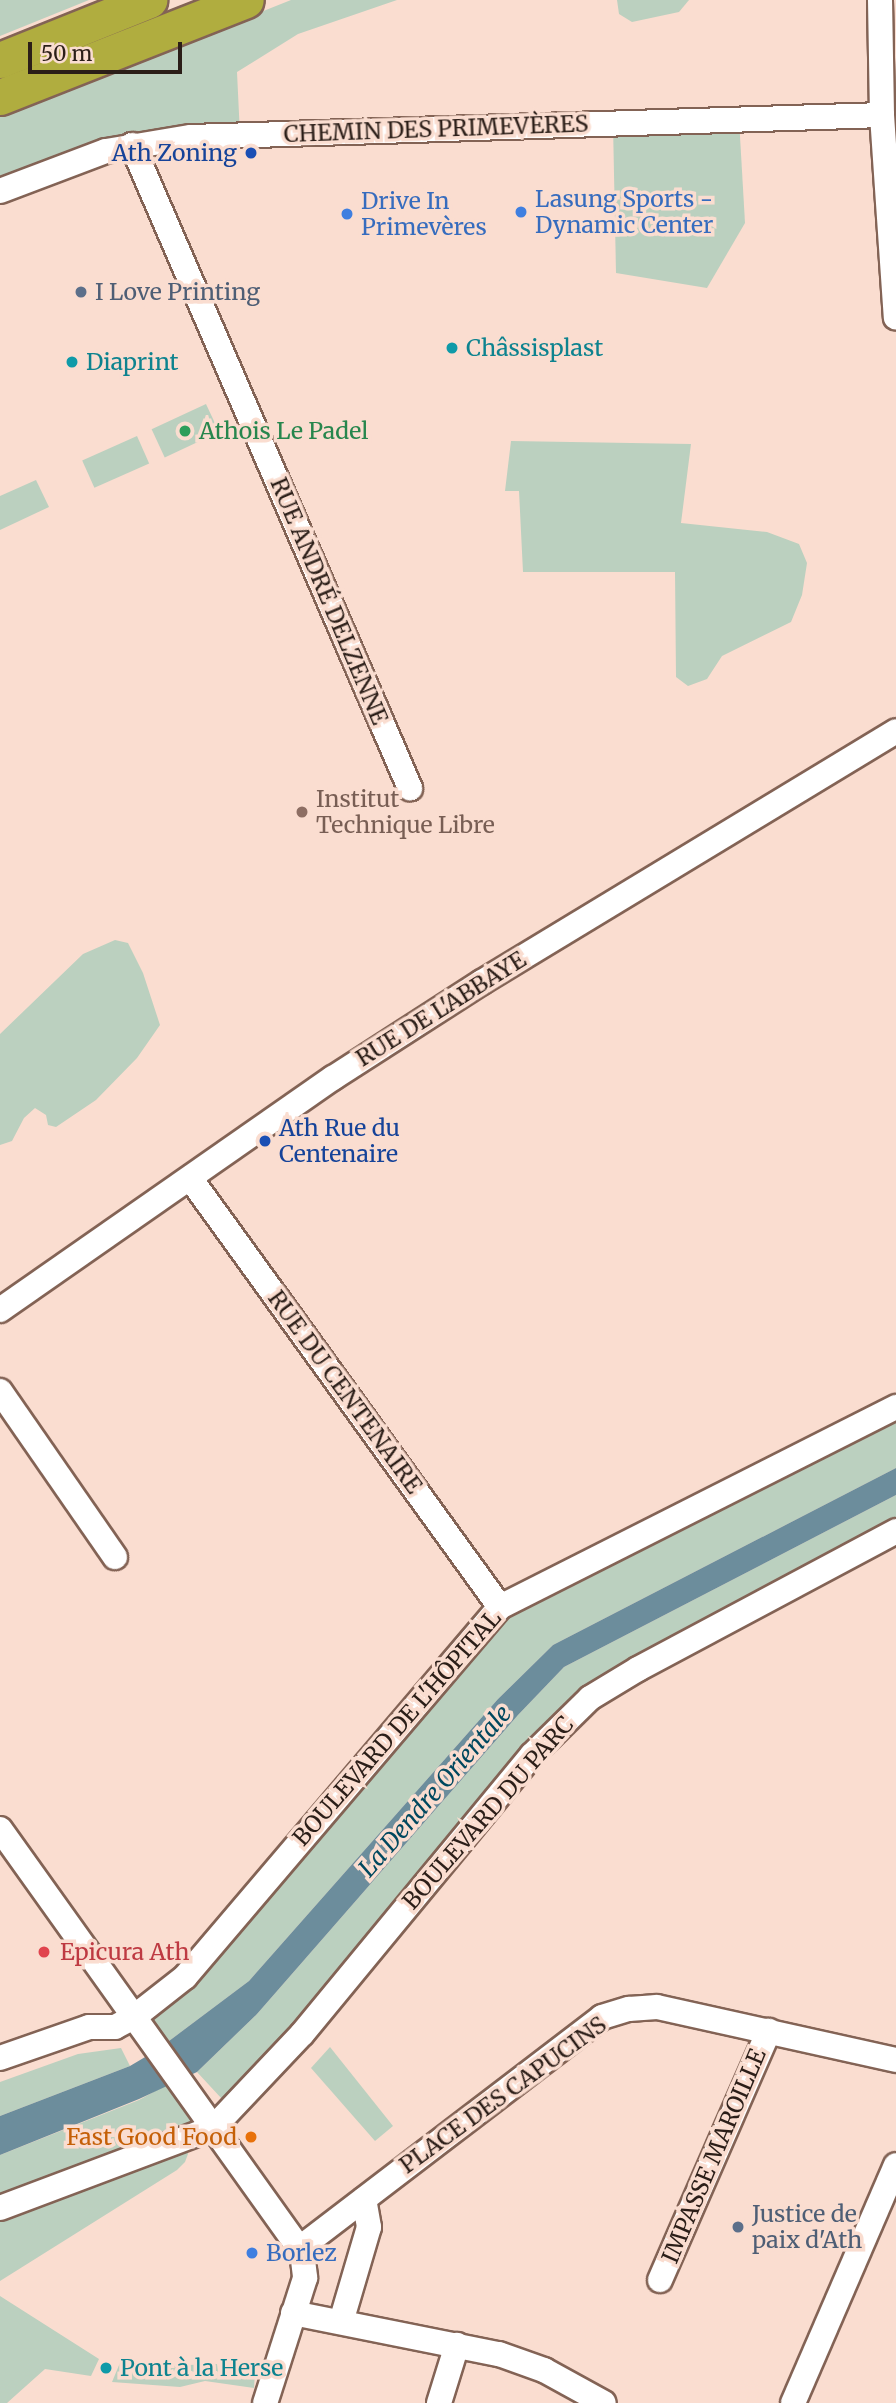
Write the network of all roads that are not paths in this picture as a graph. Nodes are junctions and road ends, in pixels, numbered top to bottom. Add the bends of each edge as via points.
1 (149, 0) edge
2 (246, 0) edge
3 (880, 0) edge
4 (0, 60) edge
5 (0, 97) edge
6 (887, 124) edge
7 (132, 145) junction
8 (0, 191) edge
9 (896, 318) edge
10 (896, 731) edge
11 (410, 788) dead end
12 (190, 1178) junction
13 (0, 1310) edge
14 (0, 1391) edge
15 (896, 1407) edge
16 (896, 1531) edge
17 (116, 1557) dead end
18 (500, 1606) junction
19 (0, 1829) edge
20 (138, 2023) junction
21 (769, 2031) junction
22 (0, 2058) edge
23 (896, 2060) edge
24 (206, 2119) junction
25 (896, 2165) edge
26 (364, 2199) junction
27 (889, 2199) edge
28 (0, 2207) edge
29 (300, 2248) junction
30 (660, 2280) dead end
31 (293, 2313) junction
32 (341, 2322) junction
33 (457, 2345) junction
34 (265, 2403) edge
35 (439, 2403) edge
36 (604, 2403) edge
37 (793, 2403) edge

1 - 4 highway
2 - 5 highway
3 - 6 street
6 - 7 street, CHEMIN DES PRIMEVÈRES via 191,137
6 - 9 street
7 - 8 street, CHEMIN DES PRIMEVÈRES
7 - 11 street, RUE ANDRÉ DELZENNE
10 - 12 street, RUE DE L'ABBAYE via 482,982
12 - 13 street, RUE DE L'ABBAYE
12 - 18 street, RUE DU CENTENAIRE
14 - 17 street
15 - 18 street, BOULEVARD DE L'HÔPITAL
16 - 24 street, BOULEVARD DU PARC via 590,1698 532,1755 302,2034
18 - 20 street, BOULEVARD DE L'HÔPITAL via 185,1978
19 - 20 street
20 - 22 street via 89,2027
20 - 24 street
21 - 23 street, PLACE DES CAPUCINS
21 - 26 street, PLACE DES CAPUCINS via 657,2007 602,2017
21 - 30 street, IMPASSE MAROILLE
24 - 28 street
24 - 29 street
25 - 27 street
26 - 29 street, PLACE DES CAPUCINS
26 - 32 street via 369,2227
27 - 37 street
29 - 31 street via 306,2269
31 - 32 street
31 - 34 street
32 - 33 street
33 - 35 street
33 - 36 street via 544,2370

